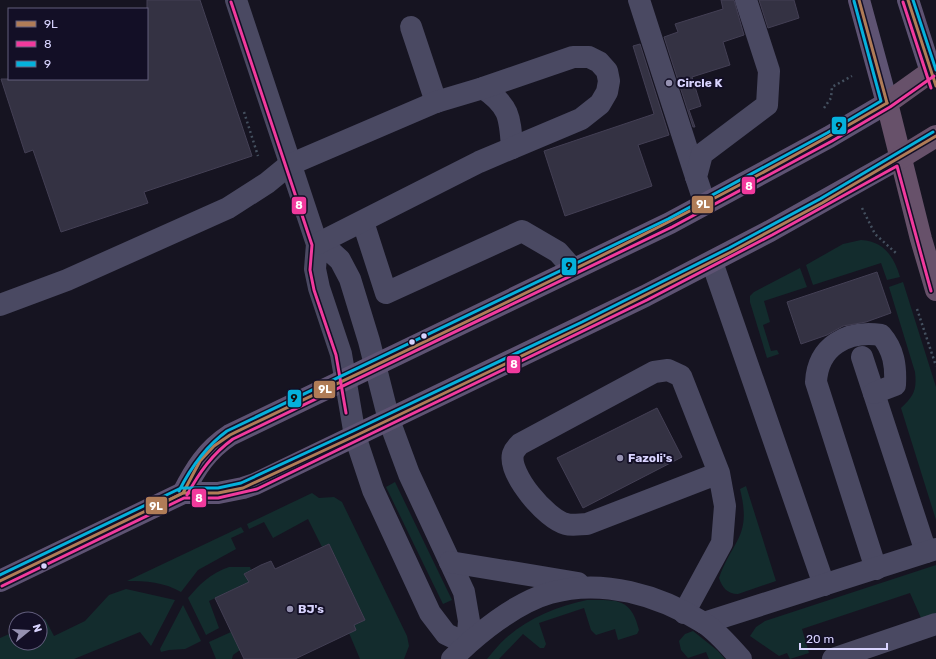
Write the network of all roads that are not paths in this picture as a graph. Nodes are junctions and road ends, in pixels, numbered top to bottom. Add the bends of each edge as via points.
1 (236, 0) edge
2 (639, 0) edge
3 (746, 0) edge
4 (859, 0) edge
5 (908, 0) edge
6 (411, 27) dead end
7 (934, 75) edge
8 (483, 88) junction
9 (436, 102) junction
10 (887, 103) junction
11 (936, 136) edge
12 (512, 148) junction
13 (900, 158) junction
14 (289, 165) junction
15 (696, 177) junction
16 (705, 204) junction
17 (363, 222) junction
18 (317, 244) junction
19 (712, 262) junction
20 (573, 269) junction
21 (936, 290) edge
22 (0, 305) edge
23 (862, 357) dead end
24 (375, 365) junction
25 (345, 379) junction
26 (874, 393) junction
27 (389, 420) junction
28 (355, 436) junction
29 (719, 473) junction
30 (183, 493) junction
31 (931, 551) edge
32 (450, 562) junction
33 (876, 569) junction
34 (0, 581) edge
35 (824, 585) junction
36 (607, 587) junction
37 (684, 613) junction
38 (704, 623) junction
39 (936, 624) edge
40 (460, 651) edge
41 (741, 659) edge
42 (833, 659) edge

1 - 14 lane
2 - 15 lane
3 - 15 lane via 769,71 767,104 702,154
4 - 10 main road
5 - 7 main road
6 - 9 lane
7 - 10 highway
8 - 9 lane
8 - 12 lane via 495,97 510,117
8 - 12 lane via 573,57 589,57 599,62 607,71 607,92 600,104 581,119
9 - 14 lane
10 - 13 highway
10 - 16 main road
11 - 13 highway
12 - 17 lane via 479,162
13 - 19 main road
13 - 21 highway
14 - 18 lane
14 - 22 lane via 228,208 67,280
15 - 16 lane
16 - 20 main road
17 - 18 lane
17 - 20 lane via 386,293 522,231 558,252
18 - 24 lane via 340,260 350,279
18 - 25 lane via 315,269 341,354
19 - 27 main road
19 - 35 lane
20 - 24 main road
23 - 26 lane
24 - 25 main road
24 - 27 lane
25 - 28 lane
25 - 30 main road via 220,442 200,461
26 - 31 lane
26 - 33 lane via 894,385 896,371 889,344 881,334 861,334 834,344 826,351 817,368 816,382
27 - 28 main road
27 - 32 lane via 409,474
28 - 30 main road via 243,488 218,493
28 - 40 lane via 373,490 430,613
29 - 29 lane via 681,376 668,370 654,372 520,444 513,454 514,470 529,494 549,515 566,524 587,524
29 - 37 lane via 725,506 722,542
30 - 34 main road
31 - 33 lane
32 - 36 lane
32 - 40 lane via 464,592 469,621
33 - 35 lane
35 - 38 lane
36 - 37 lane via 648,596
36 - 40 lane via 570,589 549,594 520,606
37 - 38 lane
38 - 41 lane
39 - 42 lane

